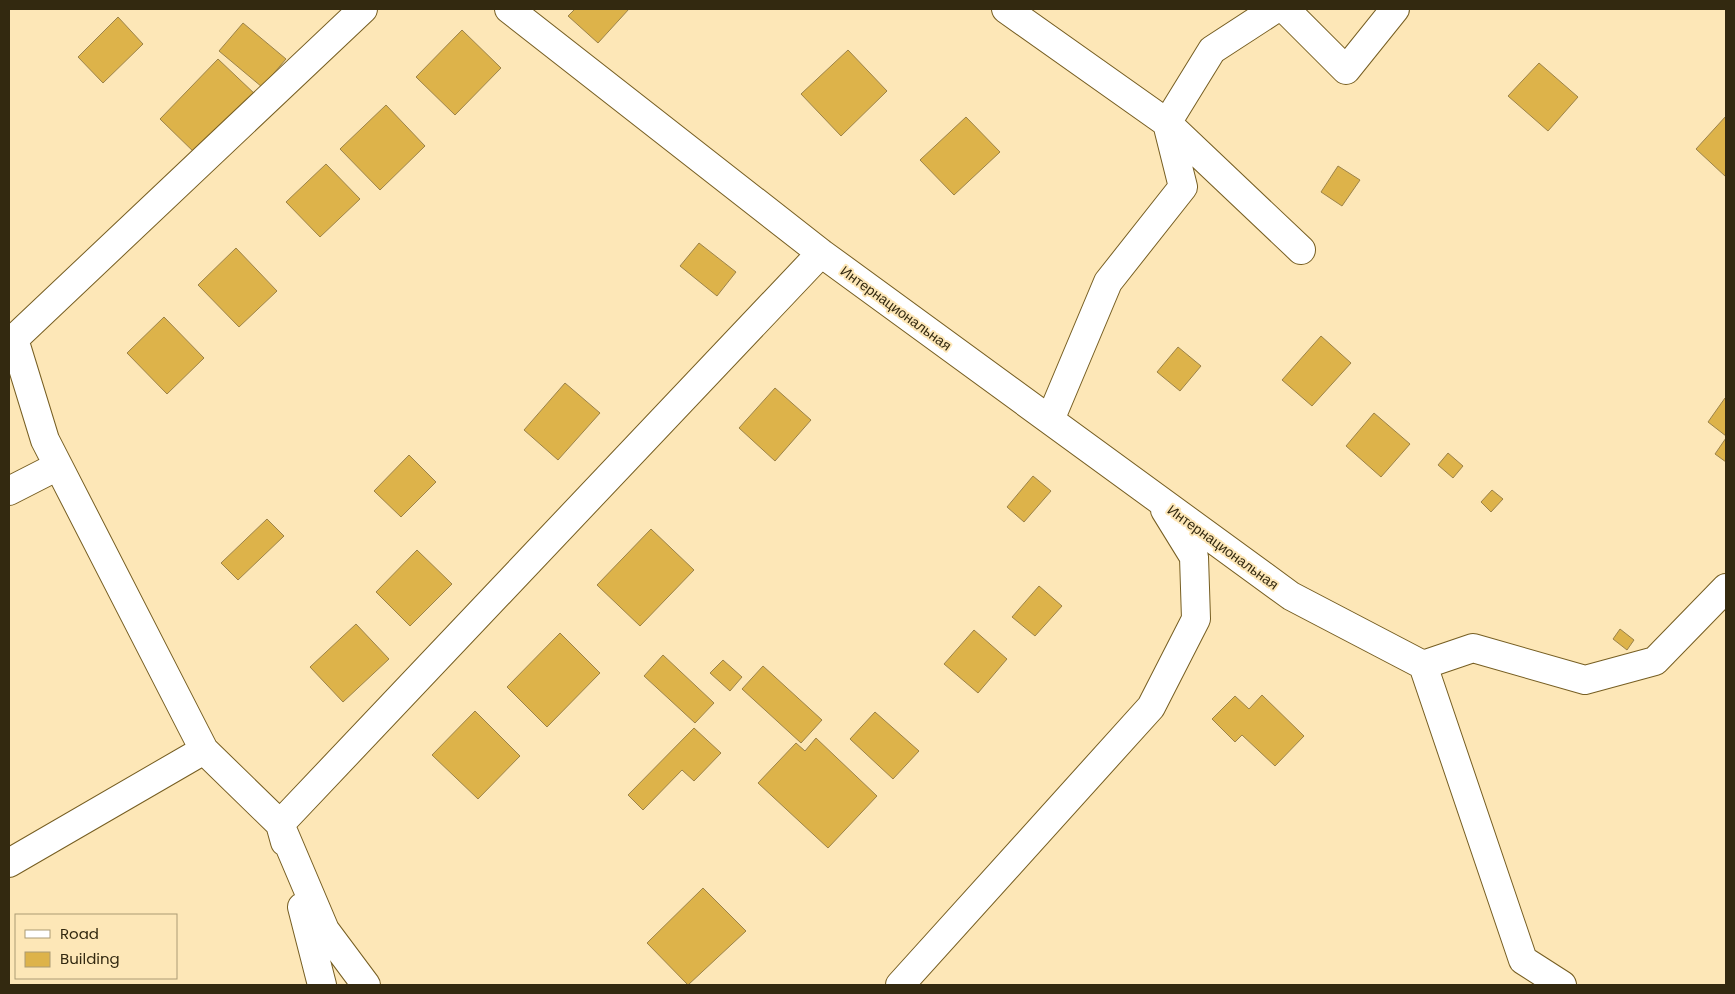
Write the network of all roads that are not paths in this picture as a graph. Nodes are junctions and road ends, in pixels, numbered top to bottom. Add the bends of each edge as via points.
1 (363, 9) edge
2 (509, 9) edge
3 (1006, 9) edge
4 (1275, 9) edge
5 (1285, 9) edge
6 (1395, 9) edge
7 (1167, 123) junction
8 (1301, 250) dead end
9 (821, 253) junction
10 (11, 340) edge
11 (1050, 420) junction
12 (58, 466) junction
13 (9, 490) edge
14 (1157, 498) junction
15 (1726, 588) edge
16 (1423, 665) junction
17 (204, 750) junction
18 (280, 824) junction
19 (9, 863) edge
20 (322, 985) edge
21 (366, 985) edge
22 (900, 985) edge
23 (1562, 985) edge

1 - 10 street
2 - 9 street, Интернациональная
3 - 7 street
4 - 7 street via 1212,50
5 - 6 street via 1346,70
7 - 8 street
7 - 11 street via 1183,187 1108,282
9 - 11 street, Интернациональная
9 - 18 street
10 - 12 street via 44,440
11 - 14 street, Интернациональная
12 - 13 street
12 - 17 street
14 - 16 street, Интернациональная via 1291,596
14 - 22 street via 1194,557 1196,619 1151,707
15 - 16 street via 1655,661 1585,680 1473,648
16 - 23 street via 1523,960
17 - 18 street
17 - 19 street
18 - 20 street
18 - 21 street via 325,930

